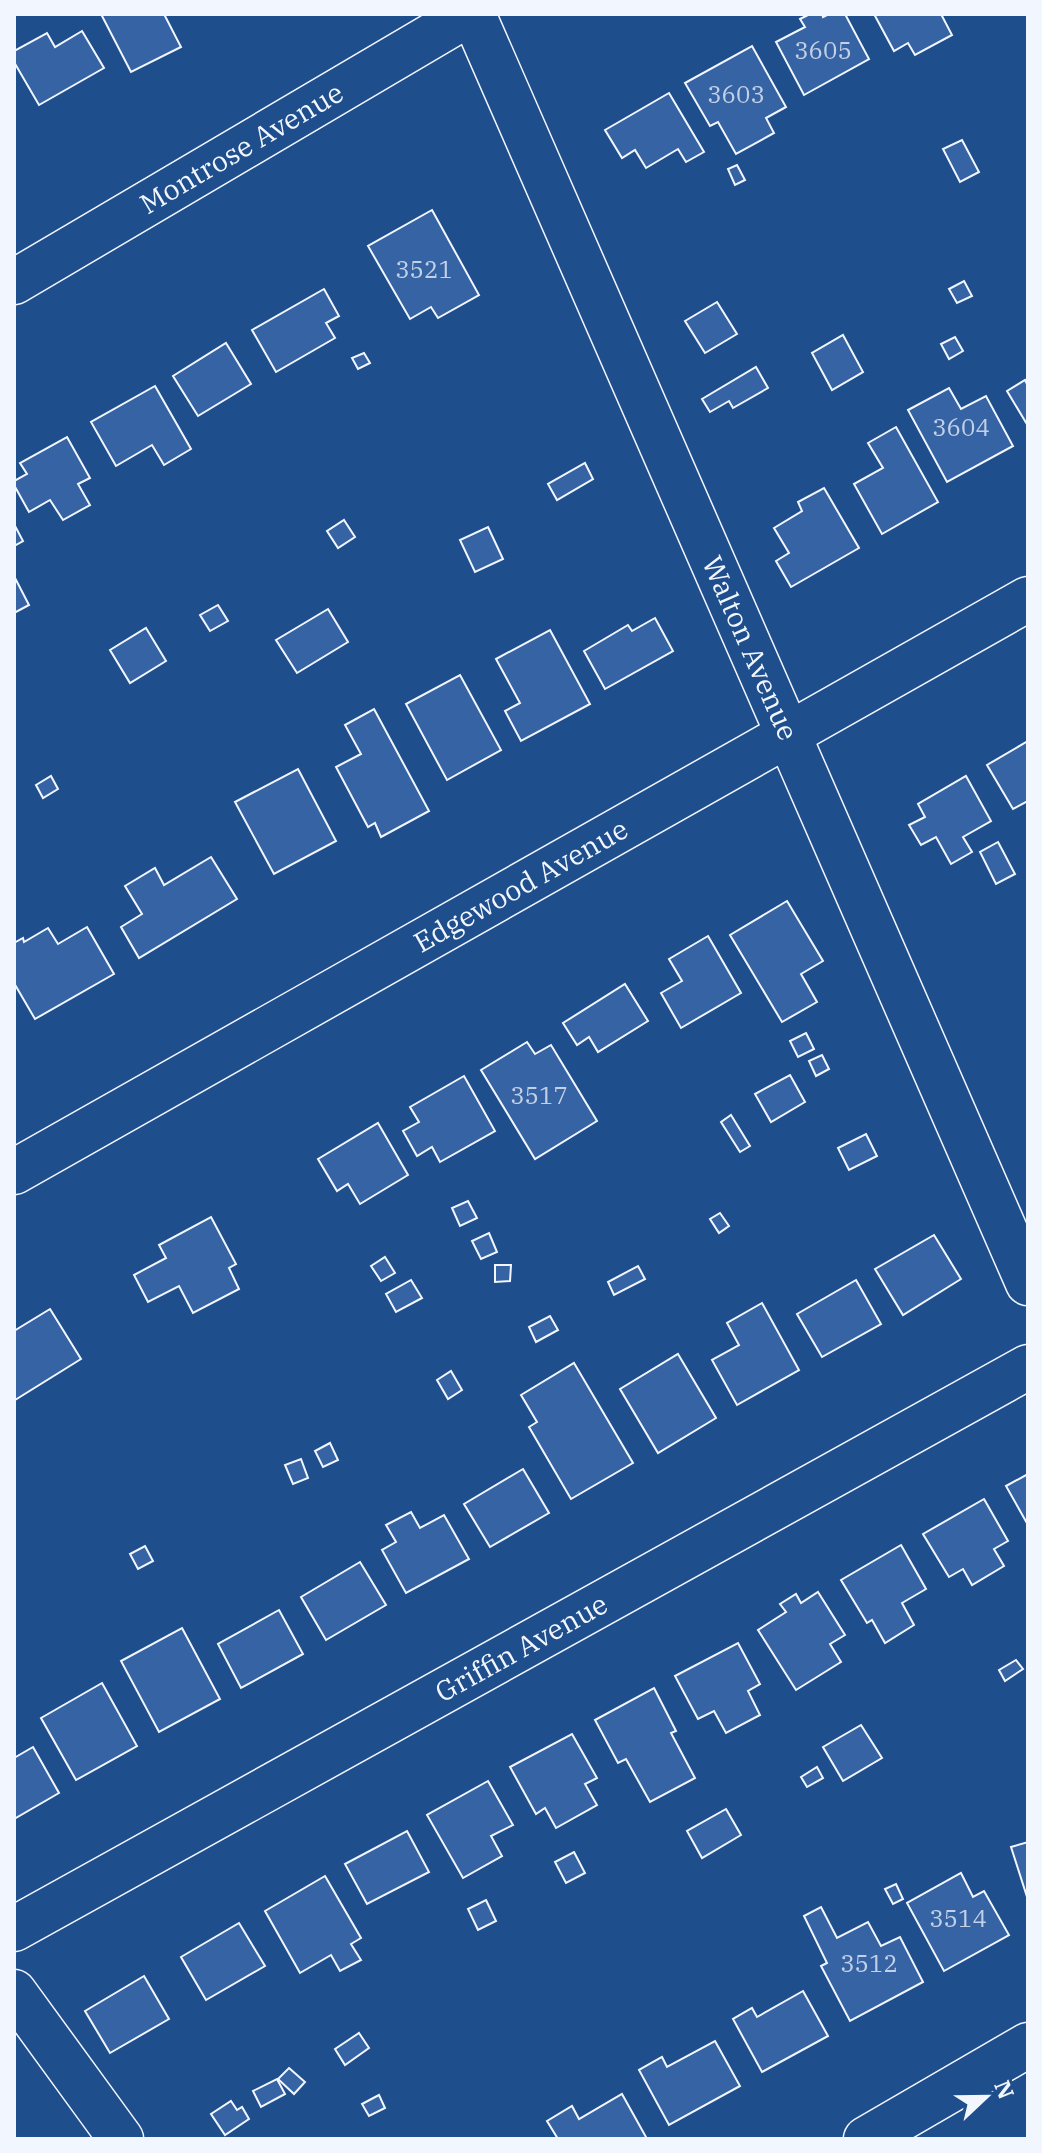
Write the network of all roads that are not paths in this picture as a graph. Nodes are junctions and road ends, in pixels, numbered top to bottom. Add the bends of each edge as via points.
1 (471, 14) edge
2 (14, 282) edge
3 (1028, 599) edge
4 (790, 735) junction
5 (14, 1172) edge
6 (1028, 1283) edge
7 (1028, 1367) edge
8 (14, 1929) edge
9 (14, 1992) edge
10 (1028, 2045) edge
11 (121, 2139) edge
12 (866, 2139) edge

1 - 2 street, Montrose Avenue
1 - 4 street, Walton Avenue
3 - 4 street, Edgewood Avenue
4 - 5 street, Edgewood Avenue
4 - 6 street, Walton Avenue
7 - 8 street, Griffin Avenue
9 - 11 street
10 - 12 street

